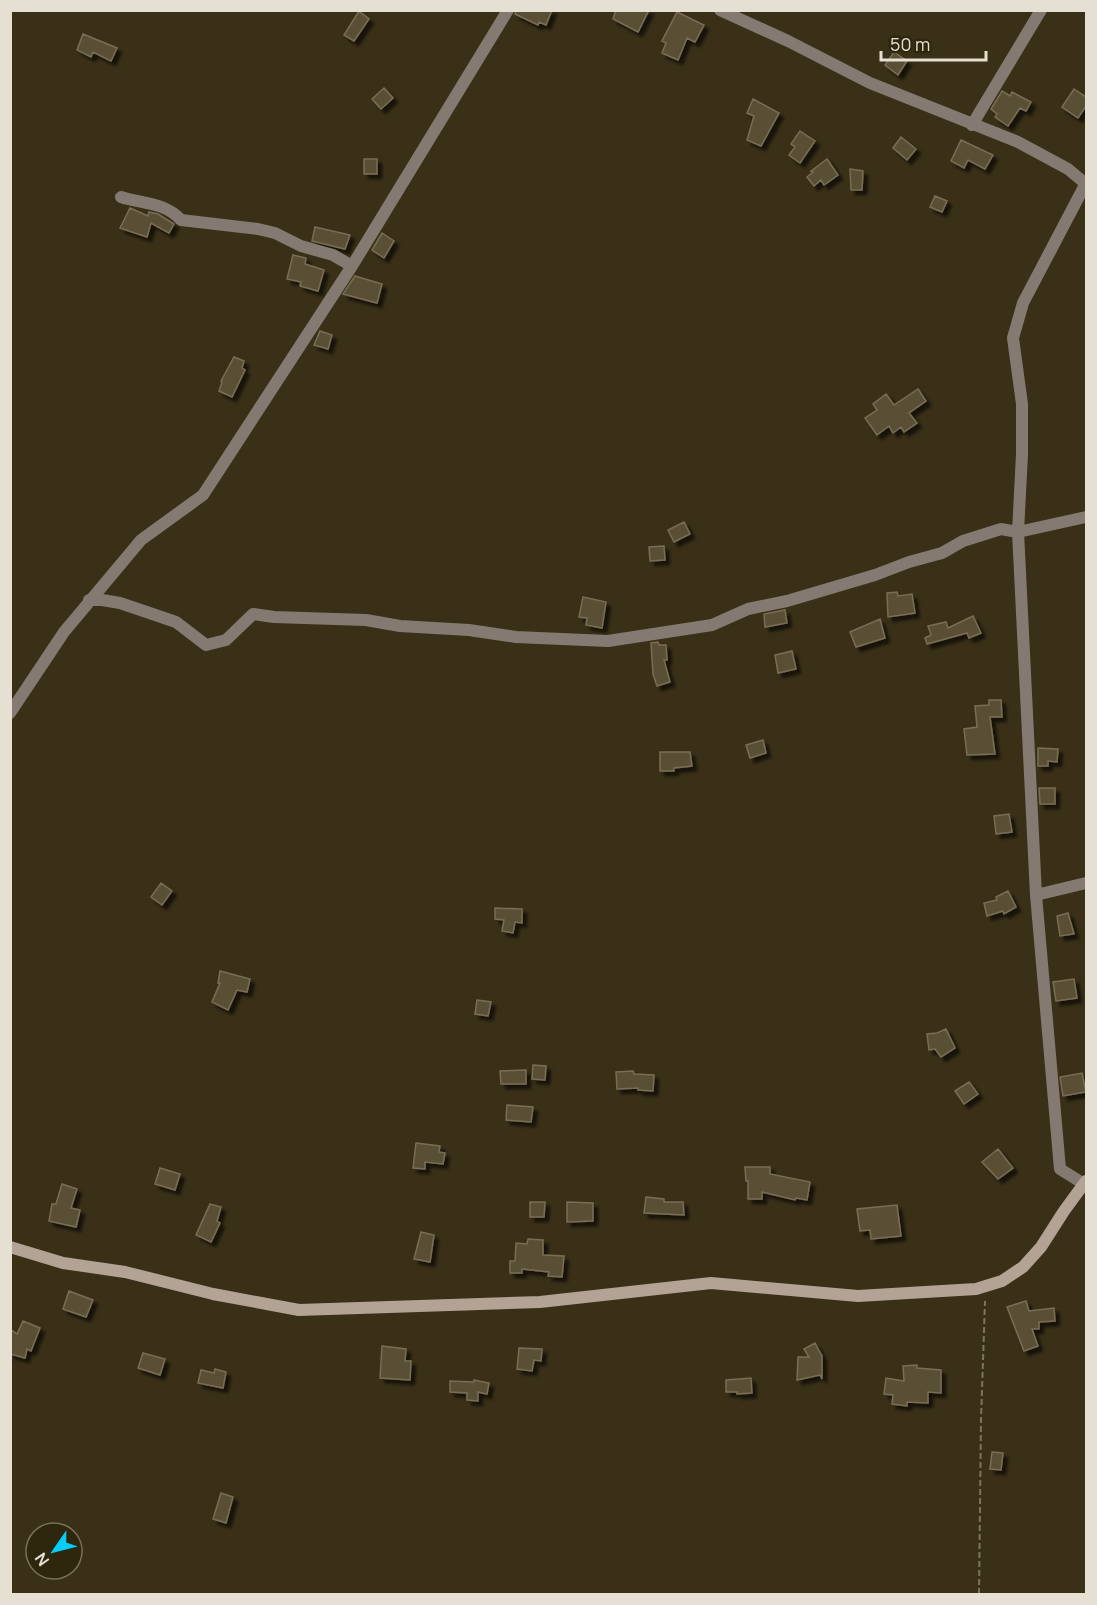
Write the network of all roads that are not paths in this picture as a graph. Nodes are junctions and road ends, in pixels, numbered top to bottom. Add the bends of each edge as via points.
1 (508, 10) edge
2 (720, 10) edge
3 (1041, 10) edge
4 (745, 16) edge
5 (972, 125) junction
6 (1086, 183) edge
7 (121, 197) dead end
8 (352, 266) junction
9 (1086, 517) edge
10 (1018, 532) junction
11 (89, 600) junction
12 (10, 713) edge
13 (1086, 883) edge
14 (1036, 895) junction
15 (1085, 1183) edge
16 (10, 1247) edge

1 - 8 street
2 - 4 street
3 - 5 street
4 - 5 street via 870,83
5 - 6 street via 1018,142
6 - 10 street via 1023,303 1013,339 1022,404
7 - 8 street via 161,205 181,220 275,233
8 - 11 street via 203,495 141,540
9 - 10 street
10 - 11 street via 1001,529 942,553 787,601 748,609 712,625 608,640 516,637 366,620 253,614 226,640 206,645 176,622 120,603
10 - 14 street
11 - 12 street
13 - 14 street
14 - 15 street via 1060,1169
15 - 16 main road via 1023,1267 1002,1281 976,1289 858,1296 711,1283 540,1302 299,1310 125,1272 63,1263

